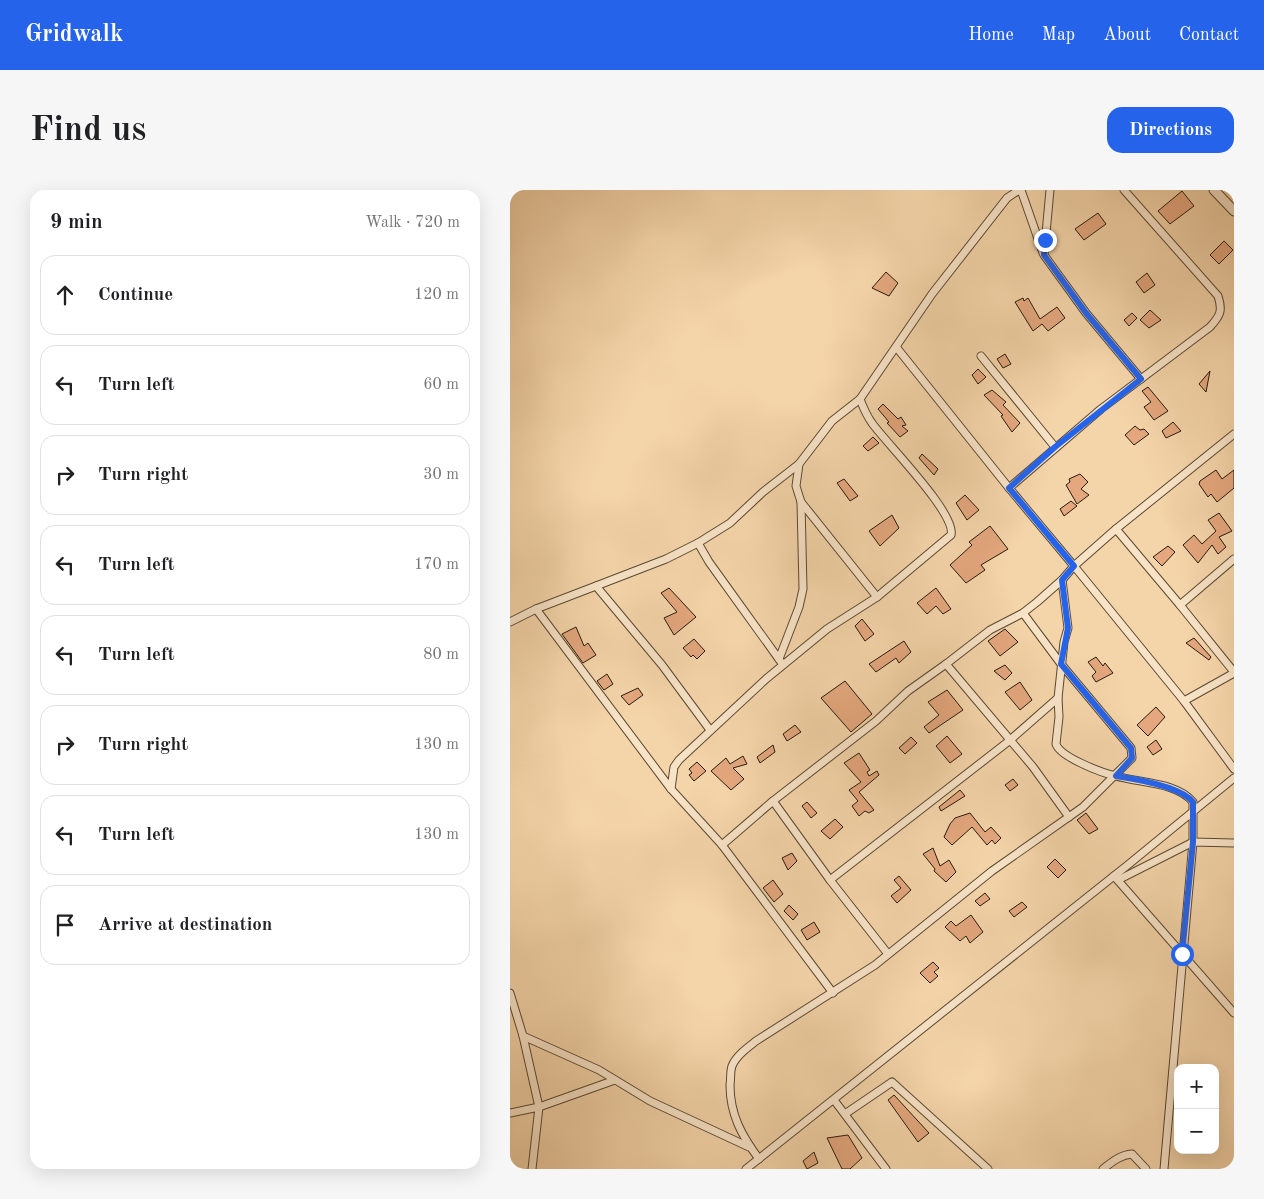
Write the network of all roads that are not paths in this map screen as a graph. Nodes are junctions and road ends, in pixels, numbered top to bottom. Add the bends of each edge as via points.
1 (1020, 190) edge
2 (1050, 190) edge
3 (1124, 190) edge
4 (1214, 190) edge
5 (1234, 211) edge
6 (1044, 255) junction
7 (897, 348) junction
8 (981, 356) dead end
9 (1141, 379) junction
10 (860, 399) junction
11 (1234, 434) edge
12 (1055, 447) junction
13 (799, 464) junction
14 (1009, 488) junction
15 (801, 502) junction
16 (1116, 529) junction
17 (698, 543) junction
18 (1234, 559) edge
19 (1074, 566) junction
20 (1062, 580) junction
21 (596, 586) junction
22 (877, 597) junction
23 (1180, 605) junction
24 (536, 609) junction
25 (1023, 613) junction
26 (510, 622) edge
27 (781, 663) junction
28 (946, 664) junction
29 (1061, 664) junction
30 (1234, 673) edge
31 (1058, 698) junction
32 (1184, 701) junction
33 (710, 730) junction
34 (1009, 740) junction
35 (1234, 769) edge
36 (1116, 776) junction
37 (1234, 778) edge
38 (671, 789) junction
39 (773, 801) junction
40 (1195, 809) junction
41 (1069, 817) junction
42 (1193, 842) junction
43 (1234, 844) edge
44 (722, 845) junction
45 (1116, 878) junction
46 (830, 880) junction
47 (888, 954) junction
48 (1182, 954) junction
49 (510, 993) edge
50 (833, 993) junction
51 (1234, 1013) edge
52 (523, 1036) junction
53 (615, 1080) junction
54 (834, 1100) junction
55 (539, 1107) junction
56 (510, 1113) edge
57 (845, 1114) junction
58 (749, 1147) junction
59 (759, 1159) junction
60 (532, 1169) edge
61 (746, 1169) edge
62 (886, 1169) edge
63 (988, 1169) edge
64 (1103, 1169) edge
65 (1146, 1169) edge
66 (1164, 1169) edge

1 - 6 street
1 - 7 street via 1008,198 932,294
2 - 6 street
3 - 9 street via 1218,296 1221,307 1219,317 1210,327
4 - 5 street
6 - 9 street via 1086,313
7 - 10 street
7 - 14 street
8 - 12 street
9 - 12 street
10 - 13 street via 832,421
10 - 22 street via 872,424 912,469 952,530 951,535
11 - 16 street
12 - 14 street
13 - 15 street via 796,486
13 - 17 street via 730,523
14 - 19 street
15 - 22 street
15 - 27 street via 803,589
16 - 19 street
16 - 23 street
17 - 21 street
17 - 27 street
18 - 23 street
19 - 20 street
19 - 32 street
20 - 25 street
20 - 29 street via 1068,628
21 - 24 street
21 - 33 street via 662,665
22 - 27 street
23 - 30 street
24 - 26 street
24 - 38 street
25 - 28 street via 990,630
25 - 29 street
27 - 33 street
28 - 34 street
28 - 39 street
29 - 31 street
29 - 36 street via 1131,748 1132,758
30 - 32 street
31 - 34 street
31 - 36 street via 1057,748 1077,761
32 - 35 street
33 - 38 street via 674,767
34 - 41 street
34 - 46 street
36 - 40 street via 1177,790 1189,796
36 - 41 street
37 - 40 street
38 - 44 street
39 - 44 street
39 - 46 street
40 - 42 street
40 - 45 street
41 - 47 street via 992,871
42 - 43 street
42 - 45 street
42 - 48 street
44 - 50 street
45 - 48 street
45 - 54 street
46 - 47 street
47 - 50 street
48 - 51 street
48 - 66 street
49 - 52 street
50 - 58 street via 756,1041 732,1065 732,1109
52 - 53 street
52 - 55 street
53 - 55 street
53 - 58 street via 650,1101
54 - 57 street
54 - 59 street
55 - 56 street
55 - 60 street
57 - 62 street
57 - 63 street via 892,1082
58 - 59 street
59 - 61 street
64 - 65 street via 1116,1159 1132,1154

